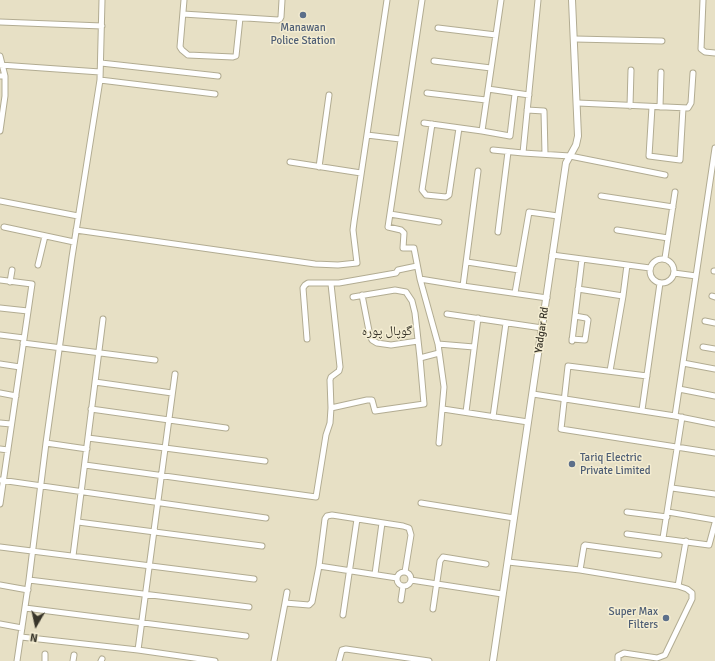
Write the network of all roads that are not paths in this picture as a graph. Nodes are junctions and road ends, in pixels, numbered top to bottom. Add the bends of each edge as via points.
1 (102, 0) edge
2 (184, 0) edge
3 (282, 0) edge
4 (388, 0) edge
5 (422, 0) edge
6 (502, 0) edge
7 (538, 0) edge
8 (572, 0) edge
9 (703, 0) edge
10 (183, 14) junction
11 (240, 18) junction
12 (0, 22) edge
13 (102, 26) junction
14 (438, 28) dead end
15 (496, 35) junction
16 (575, 39) junction
17 (662, 41) dead end
18 (715, 53) edge
19 (0, 56) edge
20 (434, 61) dead end
21 (101, 63) junction
22 (1, 65) edge
23 (491, 68) junction
24 (631, 70) dead end
25 (100, 72) junction
26 (662, 72) dead end
27 (693, 73) dead end
28 (2, 76) edge
29 (218, 76) dead end
30 (100, 80) junction
31 (488, 89) junction
32 (427, 93) dead end
33 (214, 94) dead end
34 (515, 94) junction
35 (330, 95) dead end
36 (529, 95) junction
37 (486, 100) junction
38 (578, 103) junction
39 (630, 106) junction
40 (652, 107) junction
41 (660, 107) junction
42 (683, 108) junction
43 (527, 110) junction
44 (424, 123) dead end
45 (432, 124) junction
46 (459, 128) junction
47 (0, 131) edge
48 (482, 131) junction
49 (367, 135) junction
50 (400, 139) junction
51 (715, 148) edge
52 (493, 150) dead end
53 (508, 152) junction
54 (523, 153) junction
55 (545, 154) junction
56 (570, 156) junction
57 (290, 162) dead end
58 (319, 167) junction
59 (478, 171) dead end
60 (361, 172) junction
61 (665, 175) dead end
62 (674, 192) dead end
63 (601, 196) dead end
64 (0, 201) edge
65 (673, 207) junction
66 (390, 214) junction
67 (78, 216) junction
68 (558, 216) junction
69 (439, 222) dead end
70 (4, 227) dead end
71 (76, 230) junction
72 (617, 230) dead end
73 (498, 232) dead end
74 (45, 236) junction
75 (668, 238) junction
76 (74, 242) junction
77 (552, 255) junction
78 (665, 258) junction
79 (582, 259) junction
80 (467, 262) junction
81 (627, 265) junction
82 (38, 266) dead end
83 (417, 266) junction
84 (650, 268) junction
85 (12, 270) dead end
86 (519, 270) junction
87 (674, 273) junction
88 (696, 276) junction
89 (420, 279) junction
90 (0, 280) edge
91 (10, 282) junction
92 (660, 283) junction
93 (331, 284) junction
94 (463, 286) junction
95 (578, 289) junction
96 (515, 293) junction
97 (362, 296) junction
98 (623, 296) junction
99 (353, 297) dead end
100 (547, 298) junction
101 (0, 308) edge
102 (28, 311) junction
103 (447, 314) dead end
104 (575, 316) junction
105 (478, 318) junction
106 (103, 319) dead end
107 (705, 321) dead end
108 (506, 322) junction
109 (715, 323) edge
110 (542, 328) junction
111 (0, 335) edge
112 (307, 339) dead end
113 (23, 340) junction
114 (418, 341) junction
115 (438, 344) junction
116 (474, 347) junction
117 (703, 347) dead end
118 (60, 348) junction
119 (715, 349) edge
120 (98, 353) junction
121 (439, 353) junction
122 (420, 358) junction
123 (155, 360) dead end
124 (683, 363) junction
125 (0, 364) edge
126 (20, 367) junction
127 (715, 369) edge
128 (610, 371) junction
129 (175, 374) dead end
130 (647, 376) junction
131 (95, 382) junction
132 (679, 389) junction
133 (0, 393) edge
134 (172, 393) junction
135 (533, 394) junction
136 (16, 396) junction
137 (715, 396) edge
138 (564, 399) junction
139 (331, 408) junction
140 (91, 409) junction
141 (443, 409) junction
142 (642, 410) junction
143 (466, 412) junction
144 (493, 416) junction
145 (675, 416) junction
146 (682, 417) junction
147 (168, 420) junction
148 (528, 422) junction
149 (0, 423) edge
150 (11, 424) junction
151 (715, 424) edge
152 (226, 428) dead end
153 (88, 438) junction
154 (46, 443) junction
155 (439, 443) dead end
156 (678, 446) junction
157 (165, 448) junction
158 (0, 449) edge
159 (87, 449) junction
160 (8, 450) junction
161 (715, 453) edge
162 (265, 461) dead end
163 (85, 465) junction
164 (161, 476) junction
165 (2, 480) edge
166 (41, 486) junction
167 (672, 488) junction
168 (81, 492) junction
169 (715, 494) edge
170 (158, 503) junction
171 (421, 503) dead end
172 (0, 504) edge
173 (627, 512) dead end
174 (667, 515) junction
175 (266, 518) dead end
176 (514, 518) junction
177 (357, 519) junction
178 (715, 521) edge
179 (78, 522) junction
180 (382, 523) junction
181 (154, 532) junction
182 (627, 534) dead end
183 (663, 538) junction
184 (686, 541) junction
185 (0, 546) edge
186 (262, 546) dead end
187 (33, 551) junction
188 (659, 555) dead end
189 (73, 556) junction
190 (508, 562) junction
191 (486, 564) dead end
192 (150, 566) junction
193 (319, 566) junction
194 (350, 570) junction
195 (580, 570) junction
196 (405, 572) junction
197 (375, 574) junction
198 (397, 578) junction
199 (254, 579) dead end
200 (29, 580) junction
201 (411, 580) junction
202 (436, 584) junction
203 (0, 586) edge
204 (403, 586) junction
205 (678, 586) junction
206 (28, 590) junction
207 (287, 592) dead end
208 (502, 594) junction
209 (146, 595) junction
210 (401, 600) dead end
211 (285, 603) junction
212 (249, 607) dead end
213 (25, 608) junction
214 (433, 609) dead end
215 (342, 615) dead end
216 (142, 623) junction
217 (0, 624) edge
218 (22, 628) junction
219 (246, 636) dead end
220 (21, 637) junction
221 (138, 650) junction
222 (46, 654) dead end
223 (645, 659) edge
224 (17, 661) edge
225 (45, 661) edge
226 (215, 661) edge
227 (274, 661) edge
228 (339, 661) edge
229 (429, 661) edge
230 (493, 661) edge
231 (618, 661) edge

1 - 13 street
2 - 10 street
3 - 11 street via 280,19
4 - 49 street
5 - 50 street
6 - 15 street
7 - 36 street
8 - 16 street, Yadgar Rd
9 - 18 street via 701,50
10 - 11 street
10 - 11 street via 180,47 188,55 236,56
12 - 13 street
13 - 21 street
14 - 15 street
15 - 23 street
16 - 17 street
16 - 38 street, Yadgar Rd
19 - 22 street
20 - 23 street
21 - 25 street
21 - 29 street
22 - 25 street
22 - 28 street
23 - 31 street
24 - 39 street
25 - 30 street
26 - 41 street
27 - 42 street via 691,103 688,108
28 - 47 street via 5,96
30 - 33 street
30 - 67 street
31 - 34 street
31 - 37 street
32 - 37 street
34 - 36 street
34 - 48 street via 510,136
35 - 58 street
36 - 43 street
37 - 48 street
38 - 39 street
38 - 56 street, Yadgar Rd via 578,136
39 - 40 street
40 - 41 street
40 - 42 street via 649,156 680,160
41 - 42 street
43 - 54 street
43 - 55 street via 544,111
44 - 45 street
45 - 46 street
45 - 46 street via 422,190 426,195 449,195
46 - 48 street
49 - 50 street
49 - 60 street
50 - 66 street
51 - 88 street
52 - 53 street
53 - 54 street
53 - 73 street
54 - 55 street
55 - 56 street
56 - 61 street
56 - 68 street, Yadgar Rd via 566,163
57 - 58 street
58 - 60 street
59 - 80 street
60 - 71 street via 353,230 357,263 314,264
62 - 65 street
63 - 65 street
64 - 67 street
65 - 75 street
66 - 69 street
66 - 83 street via 388,227 402,230 402,246 414,248
67 - 71 street
68 - 77 street, Yadgar Rd
68 - 86 street via 529,212
70 - 74 street
71 - 76 street
72 - 75 street
74 - 76 street
74 - 82 street
75 - 78 street
76 - 118 street
77 - 79 street
77 - 100 street, Yadgar Rd
78 - 84 street via 657,259
78 - 87 street via 671,262
79 - 81 street
79 - 95 street
80 - 86 street
80 - 94 street
81 - 84 street
81 - 98 street
83 - 89 street
83 - 93 street via 398,270 396,273
84 - 92 street via 651,276
85 - 91 street
86 - 96 street
87 - 88 street
87 - 92 street via 668,282
88 - 124 street
89 - 94 street
89 - 115 street
90 - 91 street
91 - 102 street via 32,284
92 - 130 street
93 - 112 street via 304,285
93 - 139 street via 340,367 330,380
94 - 96 street
95 - 98 street
95 - 104 street
96 - 100 street
97 - 99 street
97 - 114 street via 372,340 391,344
97 - 114 street via 395,290 406,292 415,313
98 - 128 street
100 - 110 street, Yadgar Rd
101 - 102 street
102 - 113 street
103 - 105 street
104 - 104 street via 588,320 585,340 572,340
105 - 108 street
105 - 116 street
106 - 120 street
107 - 109 street
108 - 110 street
108 - 144 street
110 - 135 street, Yadgar Rd
111 - 113 street
113 - 118 street
113 - 126 street
114 - 122 street
115 - 116 street
115 - 121 street
116 - 143 street
117 - 119 street
118 - 120 street
118 - 154 street
120 - 123 street
120 - 131 street
121 - 122 street
121 - 141 street via 444,387
122 - 139 street via 424,404 375,411 372,400 367,400
124 - 127 street
124 - 132 street
125 - 126 street
126 - 136 street
128 - 130 street
128 - 138 street via 568,366
129 - 134 street
130 - 142 street
131 - 134 street
131 - 140 street
132 - 137 street
132 - 145 street
133 - 136 street
134 - 147 street
135 - 138 street
135 - 148 street, Yadgar Rd
136 - 150 street
138 - 142 street
138 - 156 street via 561,429
139 - 164 street via 316,497
140 - 147 street
140 - 153 street
141 - 143 street
141 - 155 street
142 - 145 street
143 - 144 street
144 - 148 street
145 - 146 street
146 - 151 street
146 - 156 street
147 - 152 street
147 - 157 street
148 - 176 street, Yadgar Rd
149 - 150 street
150 - 160 street
153 - 157 street
153 - 159 street
154 - 159 street
154 - 166 street
156 - 161 street
156 - 167 street
157 - 162 street
157 - 164 street
158 - 160 street
159 - 163 street
160 - 165 street
163 - 164 street
163 - 168 street
164 - 170 street
165 - 166 street
165 - 172 street
166 - 168 street
166 - 187 street
167 - 169 street
167 - 174 street
168 - 170 street
168 - 179 street
170 - 175 street
170 - 181 street
171 - 176 street
173 - 174 street
174 - 178 street
174 - 183 street
176 - 190 street, Yadgar Rd
177 - 180 street
177 - 193 street via 329,515 326,517
177 - 194 street
178 - 184 street via 709,545
179 - 181 street
179 - 189 street
180 - 196 street via 406,526 410,531
180 - 197 street
181 - 186 street
181 - 192 street
182 - 183 street
183 - 184 street
184 - 205 street
185 - 187 street
187 - 189 street
187 - 200 street
188 - 195 street via 585,545
189 - 192 street
190 - 195 street
190 - 208 street, Yadgar Rd
191 - 202 street via 443,557
192 - 199 street
192 - 209 street
193 - 194 street
193 - 211 street via 312,602 309,605
194 - 197 street
194 - 215 street
195 - 205 street
196 - 198 street
196 - 201 street
197 - 198 street
198 - 204 street via 398,583
200 - 206 street
200 - 209 street
201 - 202 street
201 - 204 street
202 - 208 street
202 - 214 street
203 - 206 street
204 - 210 street
205 - 223 street via 687,588 692,593 692,599 665,655
206 - 213 street
207 - 211 street
208 - 230 street, Yadgar Rd
209 - 212 street
209 - 216 street
211 - 227 street
213 - 216 street
213 - 218 street
216 - 219 street
216 - 221 street
217 - 218 street
218 - 220 street
220 - 221 street
220 - 224 street
221 - 226 street
222 - 225 street
223 - 231 street via 624,653 618,656
228 - 229 street via 342,650 346,649

